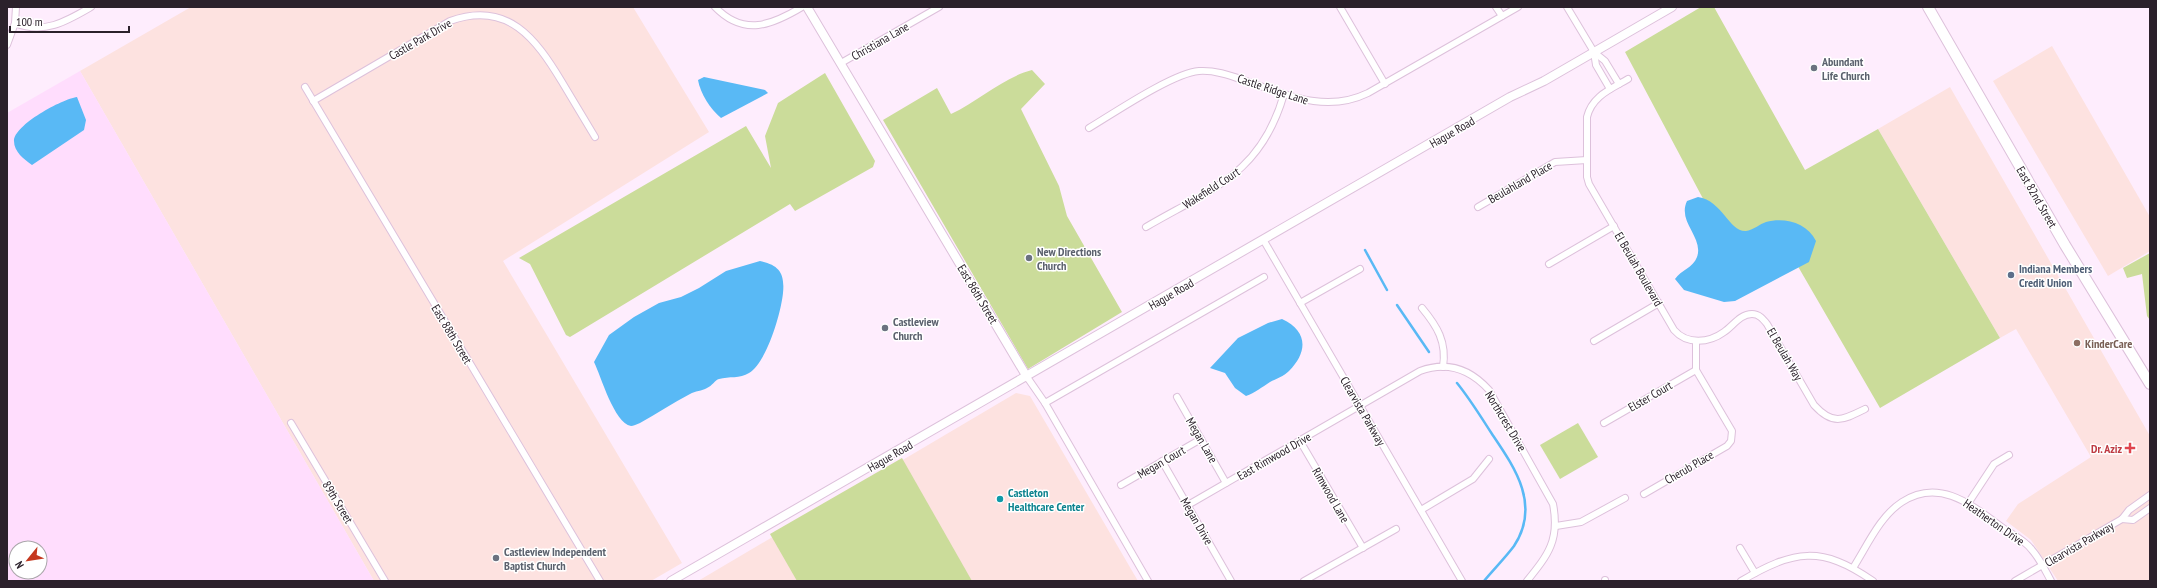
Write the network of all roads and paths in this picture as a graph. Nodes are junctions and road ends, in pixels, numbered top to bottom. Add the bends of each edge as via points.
1 (16, 7) edge
2 (91, 7) edge
3 (716, 7) edge
4 (802, 7) edge
5 (807, 7) edge
6 (940, 7) edge
7 (1340, 7) edge
8 (1496, 7) edge
9 (1518, 7) edge
10 (1567, 7) edge
11 (1672, 7) edge
12 (1928, 7) edge
13 (1502, 16) junction
14 (15, 23) junction
15 (7, 44) edge
16 (1594, 52) junction
17 (841, 64) junction
18 (1628, 79) dead end
19 (1385, 84) junction
20 (1619, 84) junction
21 (305, 87) dead end
22 (1610, 89) junction
23 (1284, 94) junction
24 (313, 101) junction
25 (1089, 128) dead end
26 (595, 137) dead end
27 (1587, 160) junction
28 (1478, 207) dead end
29 (1614, 226) junction
30 (1146, 227) dead end
31 (1264, 241) junction
32 (1549, 264) dead end
33 (1360, 268) dead end
34 (1264, 277) dead end
35 (1300, 302) junction
36 (1659, 303) junction
37 (1422, 308) dead end
38 (1594, 340) dead end
39 (1696, 341) junction
40 (1443, 366) junction
41 (1696, 370) junction
42 (1027, 377) junction
43 (2150, 384) edge
44 (1177, 397) dead end
45 (1045, 403) junction
46 (1361, 407) junction
47 (1865, 409) dead end
48 (290, 423) dead end
49 (1604, 423) dead end
50 (1201, 439) junction
51 (1300, 442) junction
52 (2009, 455) dead end
53 (1489, 459) dead end
54 (1162, 461) junction
55 (1226, 483) junction
56 (1121, 485) dead end
57 (1644, 494) dead end
58 (2150, 495) edge
59 (1625, 498) dead end
60 (1969, 502) junction
61 (1188, 505) junction
62 (2150, 508) edge
63 (1421, 510) junction
64 (2122, 519) junction
65 (1556, 526) junction
66 (1396, 529) dead end
67 (1363, 548) junction
68 (1740, 548) dead end
69 (2042, 565) junction
70 (1853, 568) junction
71 (1755, 573) junction
72 (385, 581) edge
73 (600, 581) edge
74 (671, 581) edge
75 (1148, 581) edge
76 (1231, 581) edge
77 (1304, 581) edge
78 (1462, 581) edge
79 (1527, 581) edge
80 (1741, 581) edge
81 (1873, 581) edge
82 (2015, 581) edge
83 (2051, 581) edge

1 - 14 street
2 - 14 street via 56,25 33,28
3 - 4 street via 731,19 752,26 778,21
5 - 17 street, East 86th Street
6 - 17 street, Christiana Lane
7 - 19 street
8 - 13 street
9 - 13 street, Castle Ridge Lane
10 - 16 street
11 - 16 street, Hague Road
12 - 43 main road, East 82nd Street via 2065,245
13 - 19 street, Castle Ridge Lane
14 - 15 street
16 - 20 street via 1605,61
16 - 22 street via 1596,65
16 - 31 street, Hague Road via 1510,97
17 - 42 street, East 86th Street
18 - 20 street, El Beulah Boulevard
19 - 23 street, Castle Ridge Lane via 1360,97 1335,103 1314,102
20 - 22 street, El Beulah Boulevard
21 - 24 street, East 88th Street
22 - 27 street, El Beulah Boulevard via 1594,101 1588,112
23 - 25 street, Castle Ridge Lane via 1226,74 1196,72 1177,77
23 - 30 street, Wakefield Court via 1269,134 1247,164 1224,182
24 - 26 street, Castle Park Drive via 450,21 468,15 490,14 512,20 533,37
24 - 73 street, East 88th Street
27 - 28 street, Beulahland Place via 1555,162
27 - 29 street, El Beulah Boulevard via 1589,184
29 - 32 street
29 - 36 street, El Beulah Boulevard
31 - 35 street, Clearvista Parkway
31 - 42 street, Hague Road
33 - 35 street
34 - 45 street
35 - 46 street, Clearvista Parkway
36 - 38 street
36 - 39 street, El Beulah Boulevard via 1676,332
37 - 40 street via 1440,335 1444,348
39 - 41 street
39 - 47 street, El Beulah Way via 1714,338 1742,317 1752,314 1760,316 1822,414 1832,420 1844,420
40 - 46 street, Northcrest Drive via 1420,371
40 - 65 street, Northcrest Drive via 1471,374 1489,390 1551,498
41 - 49 street, Elster Court
41 - 57 street, Cherub Place via 1732,432 1732,439 1727,446
42 - 45 street, East 86th Street
42 - 74 street, Hague Road
44 - 50 street, Megan Lane
45 - 75 street, East 86th Street
46 - 51 street, East Rimwood Drive
46 - 63 street, Clearvista Parkway
48 - 72 street, 89th Street
50 - 54 street, Megan Court
50 - 55 street, Megan Lane
51 - 55 street, East Rimwood Drive
51 - 67 street, Rimwood Lane
52 - 60 street via 1994,464
53 - 63 street via 1473,479
54 - 56 street, Megan Court
54 - 61 street, Megan Drive
55 - 61 street, East Rimwood Drive
58 - 64 street, Clearvista Parkway via 2129,510
59 - 65 street via 1581,522
60 - 69 street, Heatherton Drive via 2031,548
60 - 70 street, Heatherton Drive via 1941,493 1927,493 1905,500 1886,517
61 - 76 street, Megan Drive
62 - 64 street, Clearvista Parkway via 2133,520
63 - 78 street, Clearvista Parkway
64 - 69 street, Clearvista Parkway
65 - 79 street, Northcrest Drive via 1549,551
66 - 67 street
67 - 77 street
68 - 71 street
69 - 82 street, Clearvista Parkway
69 - 83 street, Heatherton Drive
70 - 71 street via 1829,558 1803,556 1778,561
70 - 81 street
71 - 80 street

